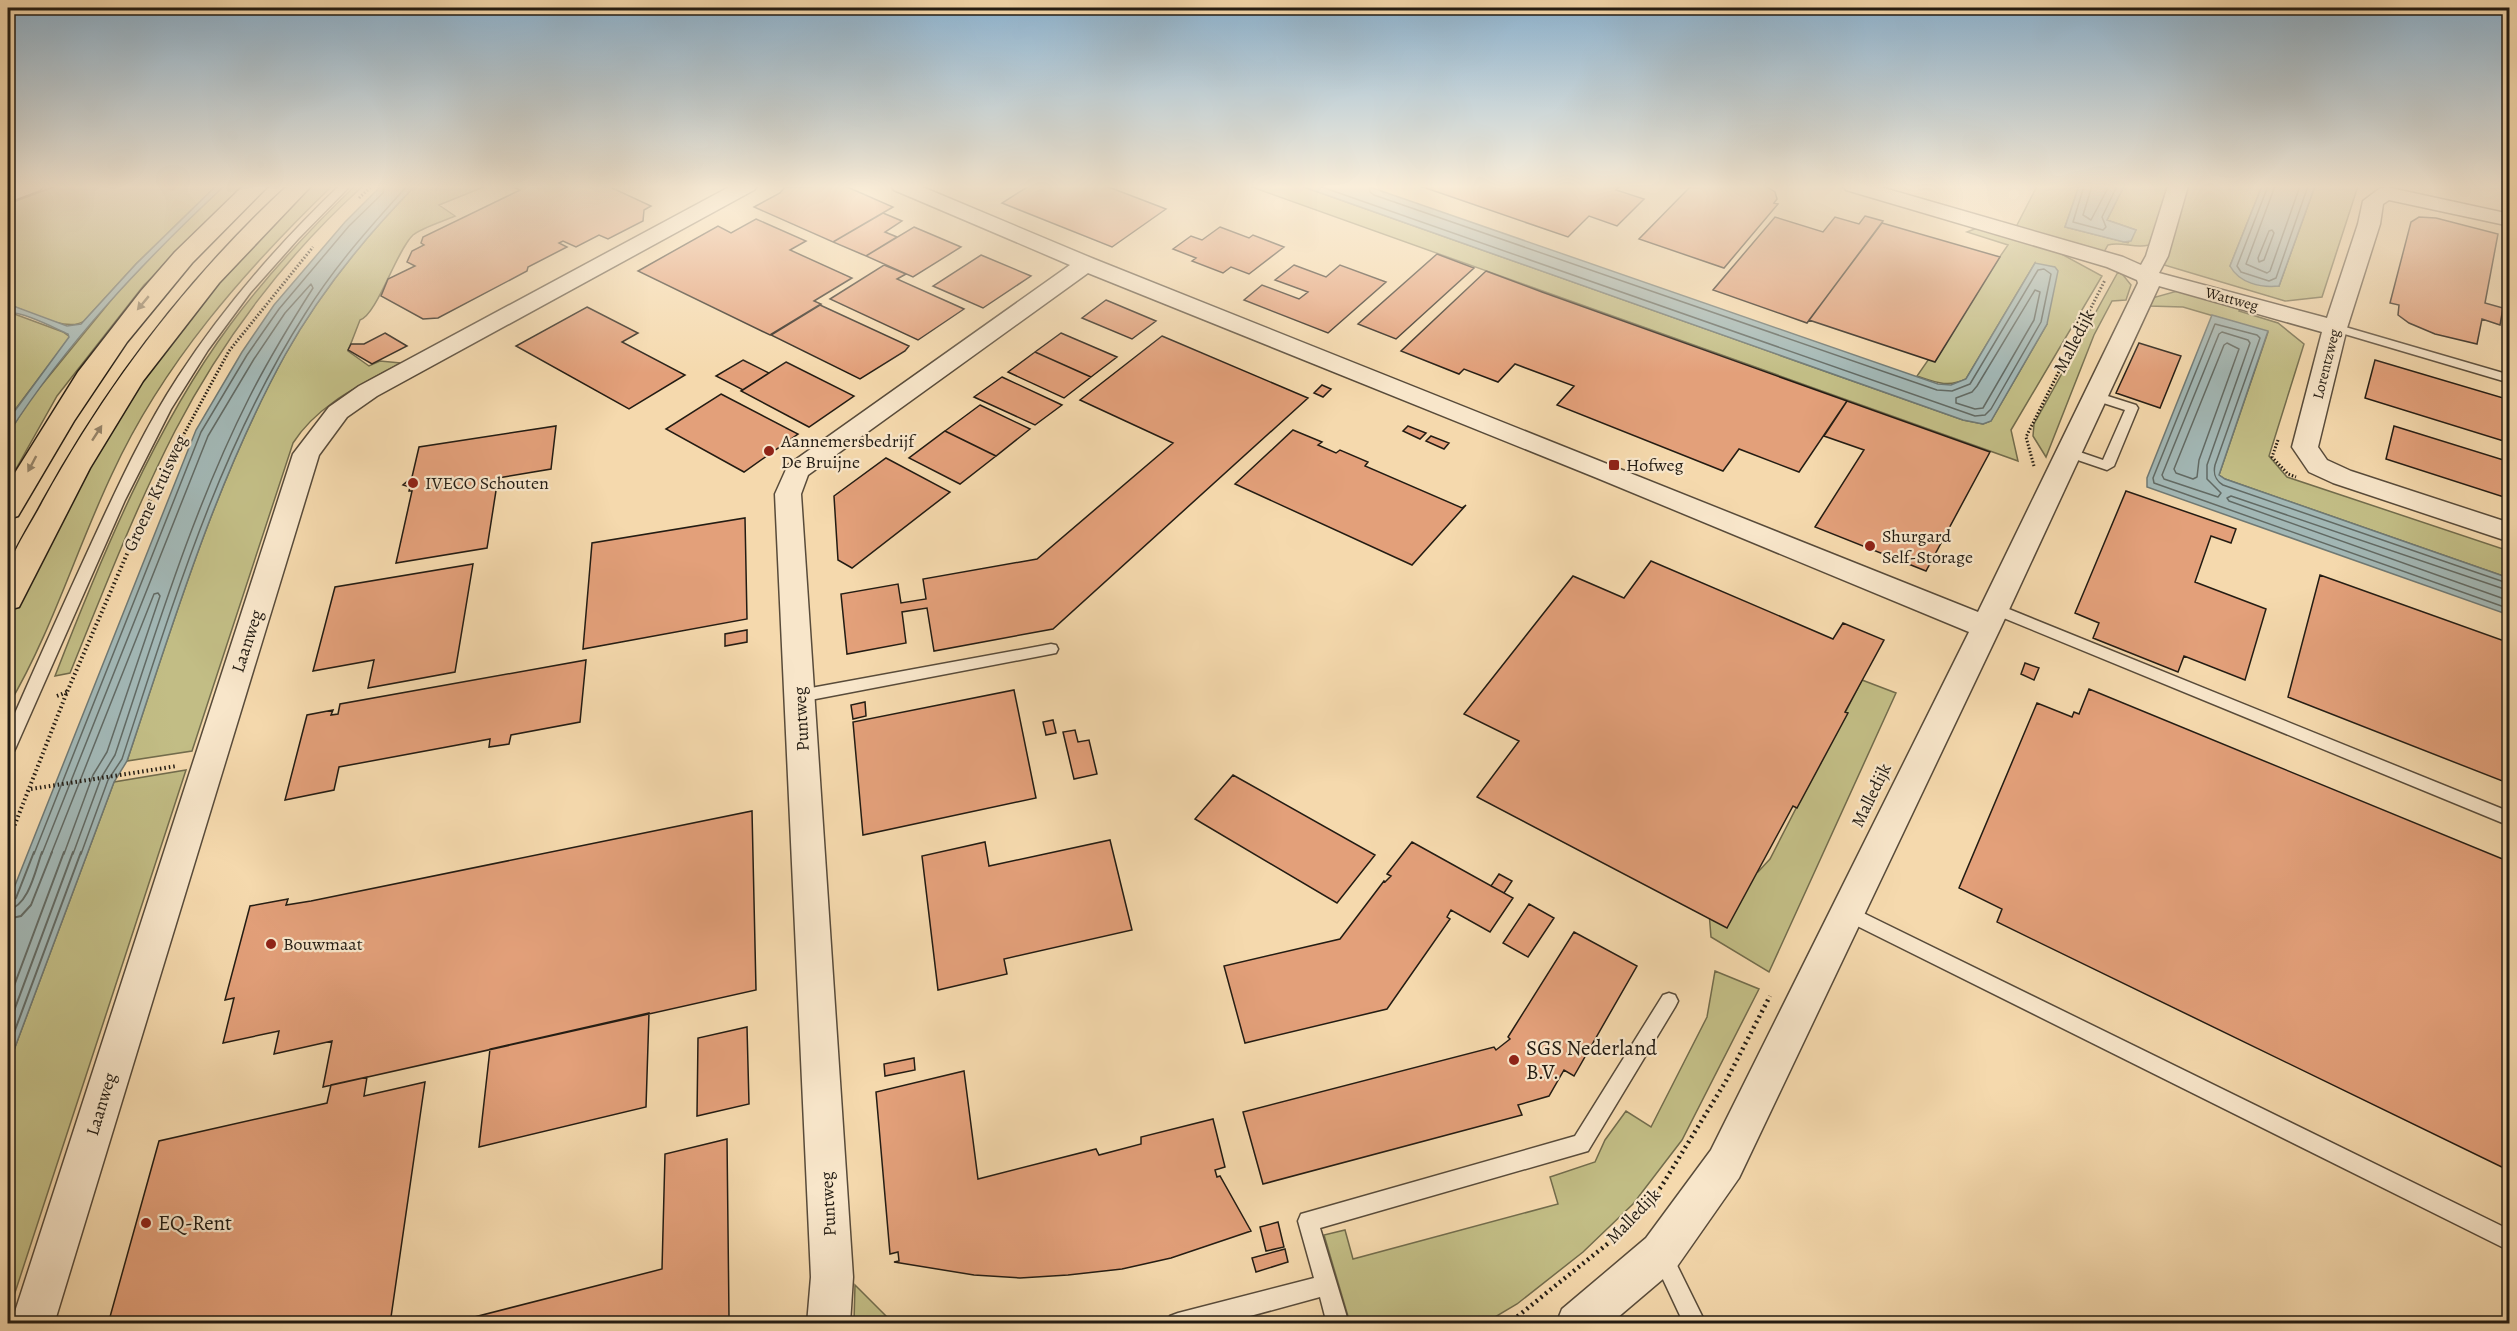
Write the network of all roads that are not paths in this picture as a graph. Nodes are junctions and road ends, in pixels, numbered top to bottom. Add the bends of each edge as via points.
1 (193, 248) edge
2 (237, 248) edge
3 (285, 248) edge
4 (632, 248) edge
5 (1048, 248) edge
6 (2067, 248) edge
7 (2159, 248) edge
8 (2361, 248) edge
9 (1086, 264) junction
10 (2146, 276) junction
11 (2335, 328) junction
12 (2510, 379) edge
13 (2095, 396) junction
14 (2068, 453) junction
15 (8, 509) edge
16 (2510, 533) edge
17 (8, 599) edge
18 (1990, 618) junction
19 (1050, 649) dead end
20 (800, 696) junction
21 (8, 747) edge
22 (2510, 819) edge
23 (1847, 913) junction
24 (1670, 1001) dead end
25 (2510, 1241) edge
26 (1661, 1253) junction
27 (1327, 1285) junction
28 (32, 1323) edge
29 (828, 1323) edge
30 (1178, 1323) edge
31 (1338, 1323) edge
32 (1577, 1323) edge
33 (1695, 1323) edge

1 -> 15 main road via 142,305 89,374 38,453
17 -> 2 main road via 66,486 130,381 207,280
3 - 21 lane via 239,299 165,409 98,545
4 - 28 street, Laanweg via 368,391 338,412 306,454
5 - 9 street
6 - 10 street, Wattweg
7 - 10 street, Malledijk
8 - 11 street, Lorentzweg
9 - 18 street via 1595,467
9 - 20 street, Puntweg via 797,471 788,494
10 - 11 street, Wattweg
10 - 13 street, Malledijk via 2149,283
11 - 12 lane
11 - 16 street, Lorentzweg via 2305,447 2318,466
13 - 14 street, Malledijk
13 - 14 lane via 2132,408 2107,466
14 - 18 street, Malledijk
18 - 22 lane
18 - 23 street, Malledijk
19 - 20 lane
20 - 29 street, Puntweg via 832,1276
23 - 25 lane
23 - 26 street, Malledijk via 1725,1164
24 - 27 lane via 1581,1144 1308,1221
26 - 32 street, Malledijk
26 - 33 lane
27 - 30 lane
27 - 31 lane

